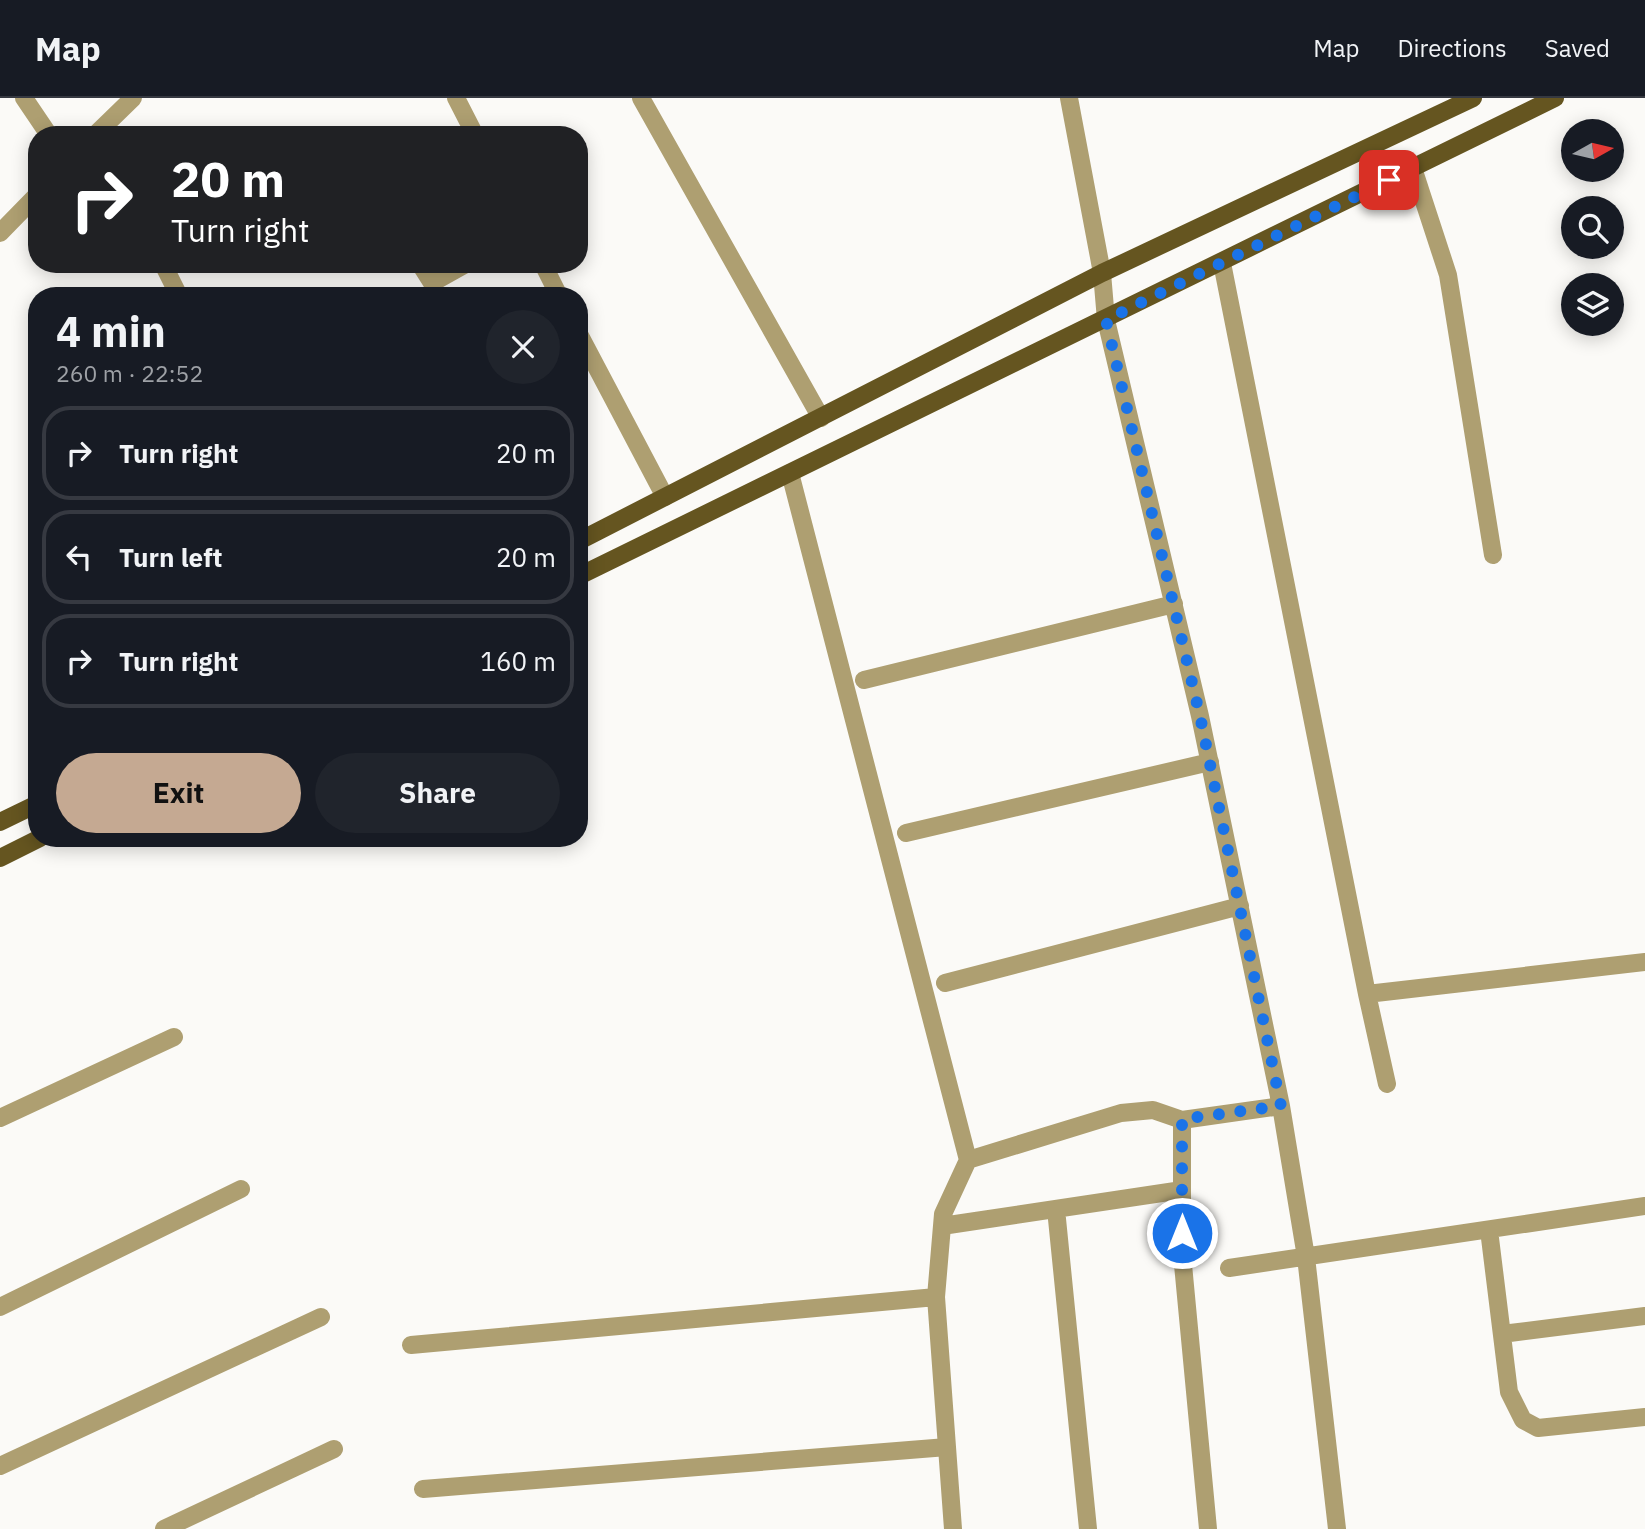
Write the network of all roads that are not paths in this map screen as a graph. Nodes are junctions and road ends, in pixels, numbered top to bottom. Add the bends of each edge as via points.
1 (24, 98) edge
2 (133, 98) edge
3 (456, 98) edge
4 (641, 98) edge
5 (1069, 98) edge
6 (1473, 98) edge
7 (1555, 98) edge
8 (43, 126) edge
9 (105, 126) edge
10 (470, 126) edge
11 (1413, 169) junction
12 (28, 204) edge
13 (0, 233) edge
14 (1222, 263) junction
15 (426, 273) edge
16 (450, 273) edge
17 (1102, 273) junction
18 (1106, 320) junction
19 (588, 351) edge
20 (821, 418) junction
21 (790, 473) junction
22 (665, 497) junction
23 (588, 536) edge
24 (1493, 555) dead end
25 (588, 572) edge
26 (1174, 604) junction
27 (864, 680) dead end
28 (1210, 762) junction
29 (28, 808) edge
30 (0, 822) edge
31 (906, 833) dead end
32 (28, 844) edge
33 (0, 858) edge
34 (1240, 906) junction
35 (1645, 962) edge
36 (945, 983) dead end
37 (1367, 994) junction
38 (174, 1037) dead end
39 (1387, 1084) dead end
40 (1281, 1106) junction
41 (0, 1118) edge
42 (1182, 1119) junction
43 (968, 1160) junction
44 (241, 1189) dead end
45 (1182, 1190) junction
46 (1645, 1206) edge
47 (1056, 1209) junction
48 (942, 1226) junction
49 (1489, 1230) junction
50 (1306, 1257) junction
51 (1229, 1268) dead end
52 (936, 1297) junction
53 (0, 1307) edge
54 (1645, 1316) edge
55 (321, 1317) dead end
56 (1502, 1334) junction
57 (411, 1345) dead end
58 (1645, 1417) edge
59 (947, 1447) junction
60 (334, 1449) dead end
61 (0, 1466) edge
62 (423, 1489) dead end
63 (164, 1529) edge
64 (953, 1529) edge
65 (1088, 1529) edge
66 (1208, 1529) edge
67 (1337, 1529) edge

1 - 8 street
2 - 9 street
3 - 10 street
4 - 20 street
5 - 17 street
6 - 17 main road
7 - 11 main road
11 - 14 main road
11 - 24 street via 1448,275
12 - 13 street
14 - 18 main road
14 - 37 street
15 - 16 street via 432,283
17 - 18 street
17 - 20 main road
18 - 21 main road
18 - 26 street
19 - 22 street
20 - 22 main road
21 - 25 main road
21 - 43 street
22 - 23 main road
26 - 27 street
26 - 28 street
28 - 31 street
28 - 34 street
29 - 30 main road
32 - 33 main road
34 - 36 street
34 - 40 street
35 - 37 street
37 - 39 street
38 - 41 street
40 - 42 street
40 - 50 street
42 - 43 street via 1153,1110 1121,1113
42 - 45 street
43 - 48 street
44 - 53 street
45 - 47 street
45 - 66 street via 1182,1254
46 - 49 street
47 - 48 street
47 - 65 street
48 - 52 street
49 - 50 street
49 - 56 street
50 - 51 street
50 - 67 street
52 - 57 street
52 - 59 street
54 - 56 street
55 - 61 street
56 - 58 street via 1508,1392 1523,1419 1538,1428
59 - 62 street
59 - 64 street
60 - 63 street

